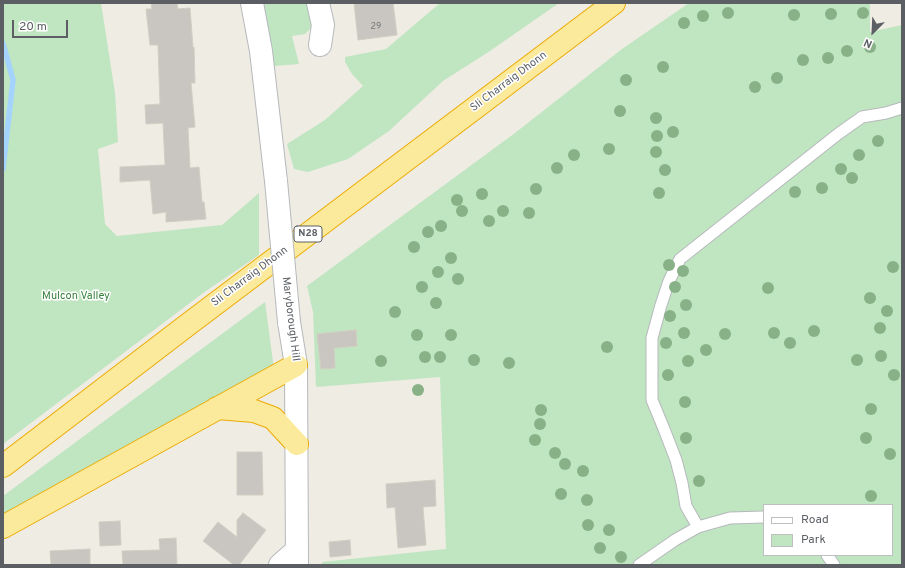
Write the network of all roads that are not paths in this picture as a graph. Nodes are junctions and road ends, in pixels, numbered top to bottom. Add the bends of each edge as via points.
1 (252, 3) edge
2 (318, 3) edge
3 (614, 3) edge
4 (320, 45) dead end
5 (902, 108) edge
6 (296, 365) junction
7 (217, 408) junction
8 (297, 444) junction
9 (3, 466) edge
10 (763, 517) edge
11 (3, 527) edge
12 (698, 527) junction
13 (828, 556) edge
14 (297, 557) edge
15 (280, 565) edge
16 (639, 565) edge
17 (834, 565) edge

1 - 6 street, Maryborough Hill, bridge via 261,51 289,322
2 - 4 street via 322,25
3 - 9 highway, Sli Charraig Dhonn / N28
5 - 12 lane via 862,117 838,134 680,259 669,281 652,338 652,400 676,460 686,506
6 - 7 highway
6 - 8 street, Maryborough Hill
7 - 8 highway via 254,411 273,418
7 - 11 highway
8 - 14 street, Maryborough Hill
10 - 12 lane via 730,518
12 - 16 lane
13 - 17 lane
14 - 15 street

